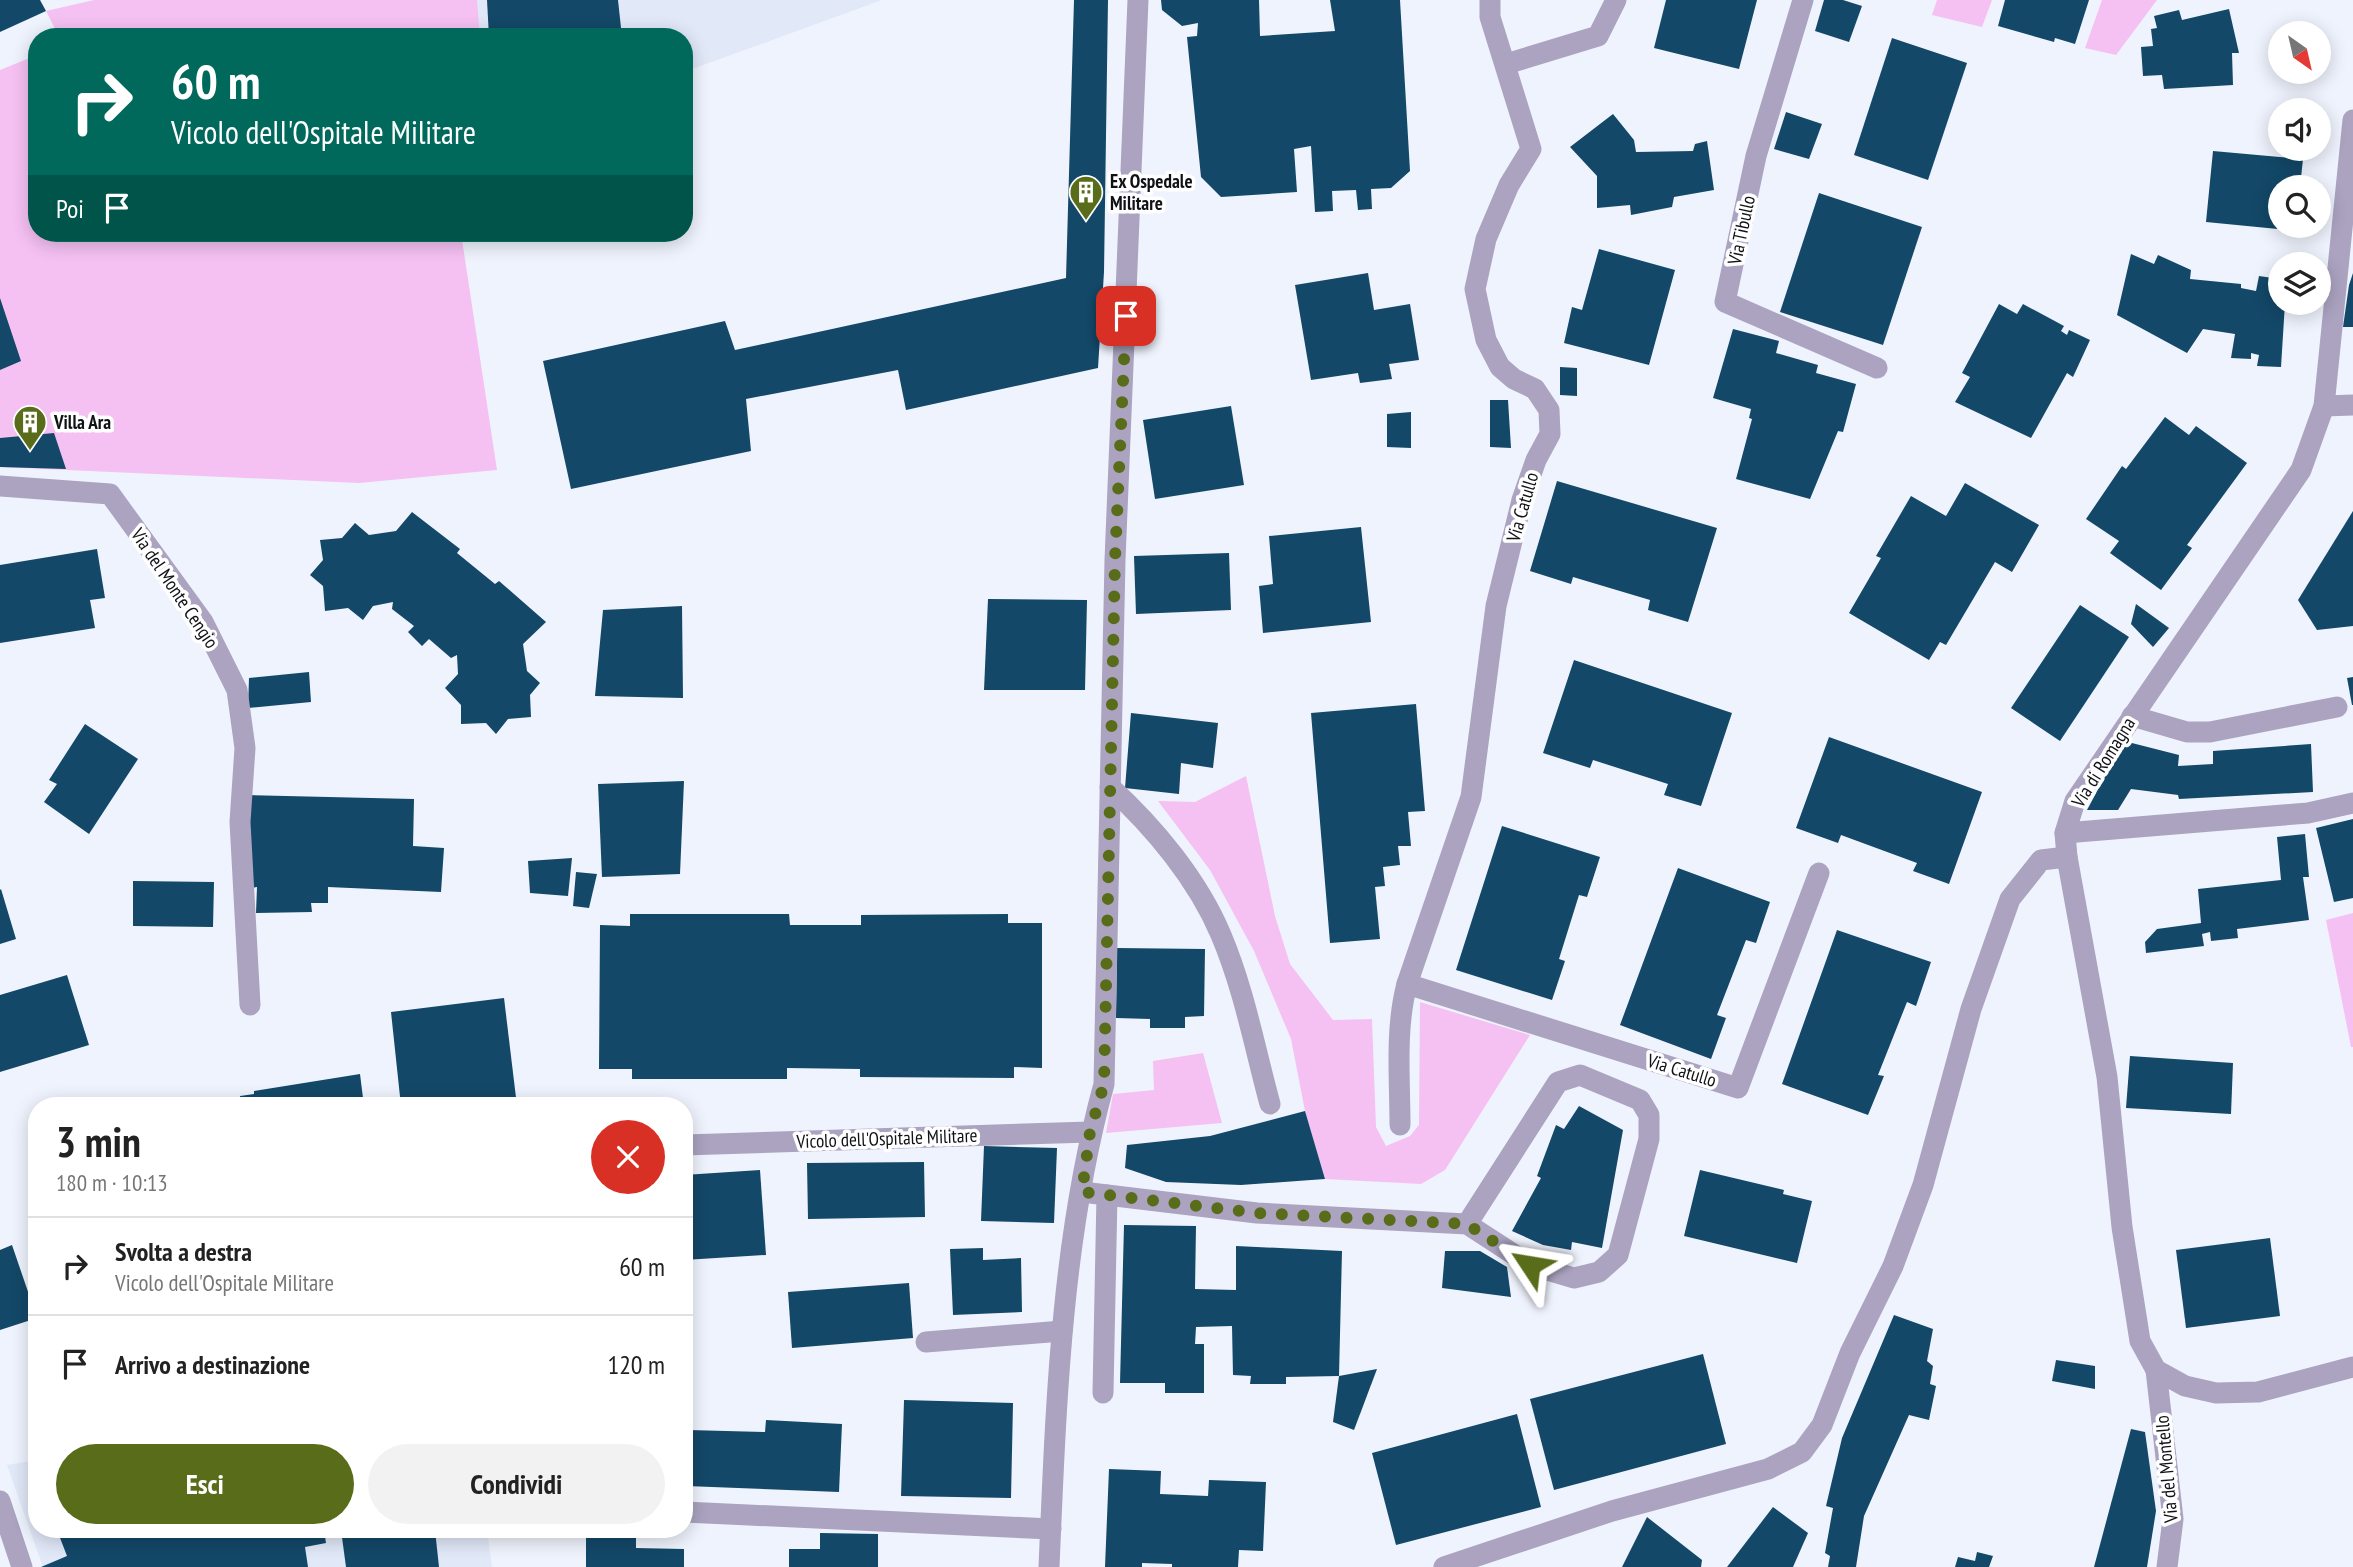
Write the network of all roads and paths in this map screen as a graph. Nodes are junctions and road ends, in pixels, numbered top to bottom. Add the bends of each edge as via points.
1 (1138, 0) edge
2 (1490, 0) edge
3 (1616, 0) edge
4 (1803, 0) edge
5 (1506, 64) junction
6 (2353, 120) edge
7 (1877, 368) dead end
8 (2353, 405) edge
9 (2324, 407) junction
10 (0, 486) edge
11 (2337, 707) dead end
12 (2132, 716) junction
13 (1110, 787) junction
14 (2353, 803) edge
15 (2065, 833) junction
16 (2067, 857) junction
17 (1819, 873) dead end
18 (1407, 984) junction
19 (250, 1005) dead end
20 (1270, 1104) dead end
21 (1400, 1125) dead end
22 (1090, 1132) junction
23 (693, 1145) edge
24 (1082, 1192) junction
25 (1107, 1195) junction
26 (1467, 1224) junction
27 (1062, 1331) junction
28 (926, 1342) dead end
29 (2353, 1367) edge
30 (2156, 1370) junction
31 (1103, 1393) dead end
32 (0, 1501) edge
33 (693, 1512) edge
34 (1051, 1529) junction
35 (22, 1567) edge
36 (1049, 1567) edge
37 (1444, 1567) edge
38 (2167, 1567) edge

1 - 13 street
2 - 5 street, Via Catullo via 1490,17
3 - 5 street via 1598,36
4 - 7 street, Via Tibullo via 1756,156 1725,302
5 - 18 street, Via Catullo via 1531,149 1509,185 1486,239 1475,289 1486,340 1500,367 1535,389 1549,410 1550,434 1522,500 1496,606 1471,797
6 - 9 street, Via di Romagna
8 - 9 street
9 - 12 street, Via di Romagna via 2301,470
10 - 19 street, Via del Monte Cengio via 110,494 202,622 237,690 245,748 240,822
11 - 12 street via 2210,732 2187,733
12 - 15 street, Via di Romagna via 2075,801
13 - 20 street via 1188,876 1221,934
13 - 22 street via 1104,1084
14 - 15 street via 2308,813
15 - 16 street, Via di Romagna
16 - 30 street, Via di Romagna via 2107,1077 2122,1227 2140,1341
16 - 37 street via 2041,860 2010,899 1971,1009 1927,1172 1894,1266 1850,1353 1822,1425 1802,1452 1768,1469 1612,1511
17 - 18 street, Via Catullo via 1738,1088
18 - 21 street, Via Catullo via 1400,1031
22 - 23 street, Vicolo dell'Ospitale Militare
22 - 24 street
24 - 25 street
24 - 27 street via 1068,1262
25 - 26 street via 1257,1213
25 - 31 street
26 - 26 street via 1558,1082 1580,1075 1640,1100 1649,1115 1649,1139 1618,1255 1599,1272 1574,1278 1530,1265
27 - 28 street
27 - 34 street
29 - 30 street via 2258,1392 2216,1393 2185,1386
30 - 38 street, Via del Montello via 2172,1519
32 - 35 street
33 - 34 street
34 - 36 street

